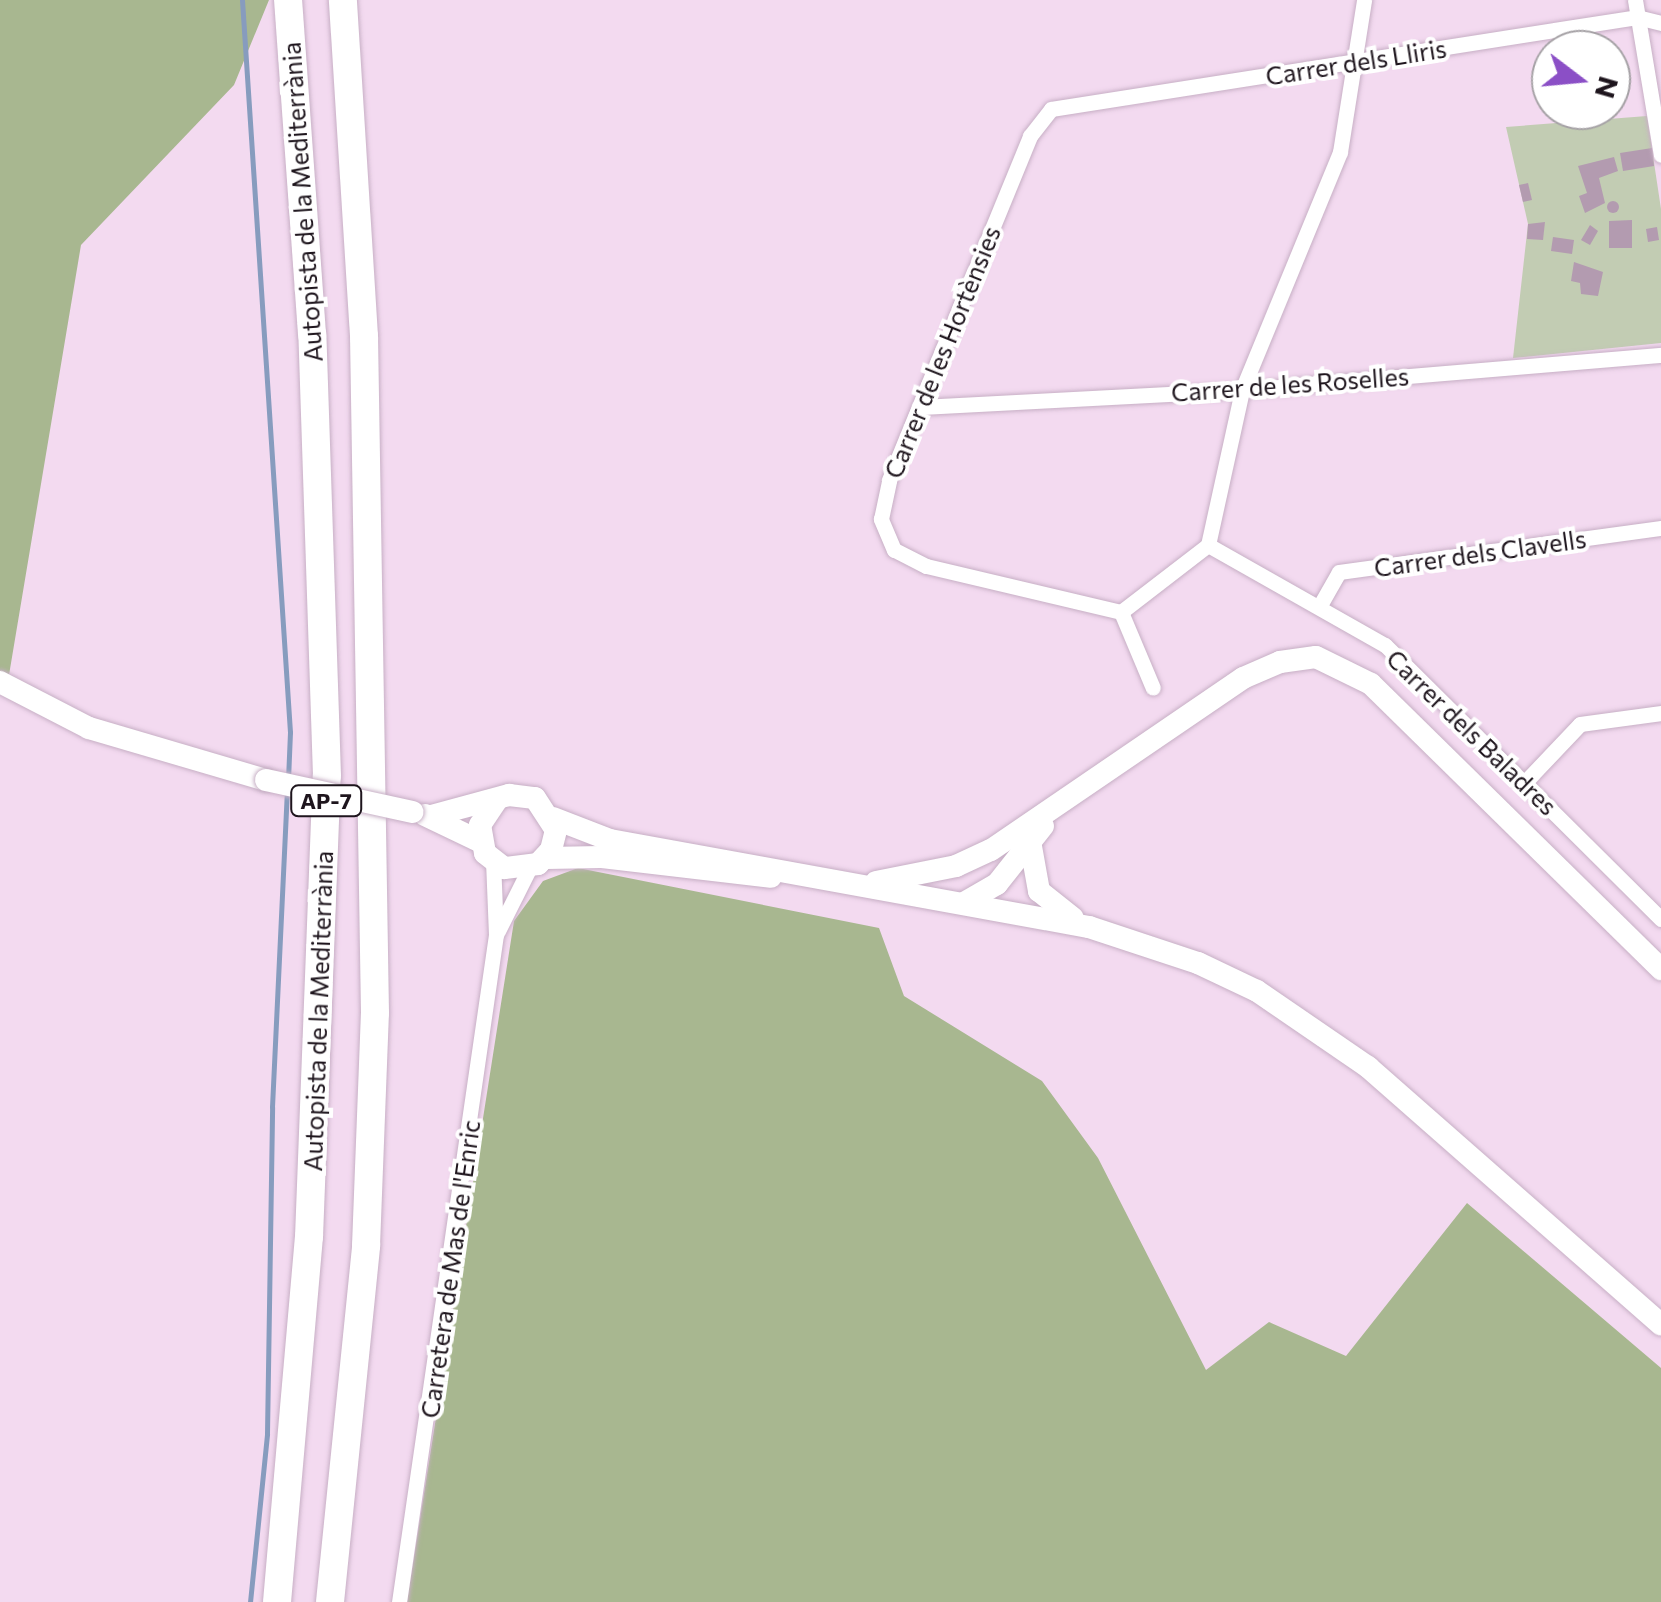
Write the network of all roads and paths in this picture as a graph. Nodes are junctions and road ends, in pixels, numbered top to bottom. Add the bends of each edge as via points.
1 (288, 0) edge
2 (342, 0) edge
3 (1364, 0) edge
4 (1634, 0) edge
5 (1637, 18) junction
6 (1661, 23) edge
7 (1358, 62) junction
8 (1052, 109) joint
9 (1661, 156) edge
10 (1661, 355) edge
11 (1242, 390) junction
12 (919, 407) junction
13 (1661, 528) edge
14 (1208, 545) junction
15 (1318, 607) junction
16 (1121, 612) junction
17 (0, 682) edge
18 (1152, 688) dead end
19 (1661, 713) edge
20 (1525, 782) junction
21 (496, 801) junction
22 (1059, 809) junction
23 (422, 814) junction
24 (553, 818) junction
25 (1030, 841) junction
26 (487, 852) junction
27 (538, 863) junction
28 (795, 876) junction
29 (855, 885) junction
30 (960, 904) junction
31 (1661, 919) edge
32 (1089, 927) junction
33 (496, 935) junction
34 (1661, 969) edge
35 (1661, 1324) edge
36 (276, 1602) edge
37 (330, 1602) edge
38 (399, 1602) edge

1 - 36 highway, Autopista de la Mediterrània / AP-7 via 312,334 327,776 309,1237
2 - 37 highway, Autopista de la Mediterrània / AP-7 via 364,336 375,994 366,1246
3 - 7 street
4 - 5 street
5 - 6 street, Carrer dels Lliris
5 - 7 street, Carrer dels Lliris
5 - 9 street
7 - 8 street, Carrer dels Lliris
7 - 11 street via 1340,152
8 - 12 street, Carrer de les Hortènsies via 1030,136
10 - 11 street, Carrer de les Roselles
11 - 12 street, Carrer de les Roselles
11 - 14 street
12 - 16 street, Carrer de les Hortènsies via 889,480 882,520 894,550 926,566
13 - 15 street, Carrer dels Clavells via 1339,572
14 - 15 street, Carrer dels Baladres
14 - 16 street
15 - 20 street, Carrer dels Baladres via 1385,646
16 - 18 street
17 - 23 main road, bridge via 89,728 266,780
19 - 20 street via 1580,724
20 - 31 street, Carrer dels Baladres
21 - 23 main road
21 - 24 main road via 522,794
21 - 26 main road via 480,825
22 - 25 main road
22 - 29 main road via 956,866
22 - 34 main road via 1243,678 1280,662 1316,657 1371,684
23 - 26 main road
24 - 27 main road via 555,841
24 - 28 main road via 610,840 739,859
25 - 30 main road via 986,895
25 - 32 main road via 1039,891
26 - 27 main road
26 - 33 street
27 - 28 main road via 602,857 742,877
27 - 33 street
28 - 29 main road
29 - 30 main road
30 - 32 main road
32 - 35 main road via 1198,963 1304,1019 1368,1067
33 - 38 street, Carretera de Mas de l'Enric

